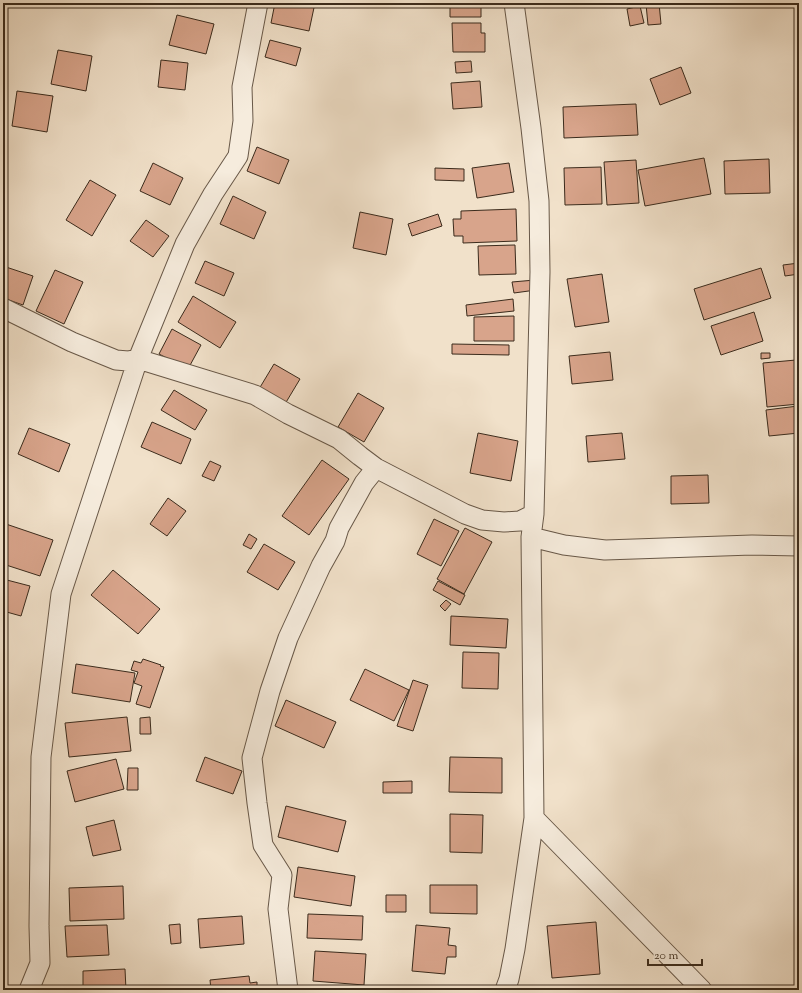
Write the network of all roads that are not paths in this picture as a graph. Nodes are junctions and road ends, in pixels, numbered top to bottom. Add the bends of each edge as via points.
1 (258, 3) edge
2 (514, 3) edge
3 (3, 308) edge
4 (138, 359) junction
5 (376, 468) junction
6 (534, 514) junction
7 (531, 538) junction
8 (799, 546) edge
9 (534, 818) junction
10 (29, 990) edge
11 (288, 990) edge
12 (505, 990) edge
13 (702, 990) edge

1 - 4 street via 242,87 243,121 238,156 185,244
2 - 6 street via 539,201 540,272
3 - 4 street via 72,342 116,360
4 - 5 street via 255,395 339,439
4 - 10 street via 62,594 41,757 40,963
5 - 6 street via 465,514 482,520 520,521
5 - 11 street via 364,483 339,528 335,542 321,566 288,638 270,691 252,758 263,845 282,875 278,909
6 - 7 street
7 - 8 street via 605,550
7 - 9 street
9 - 12 street via 515,949
9 - 13 street

